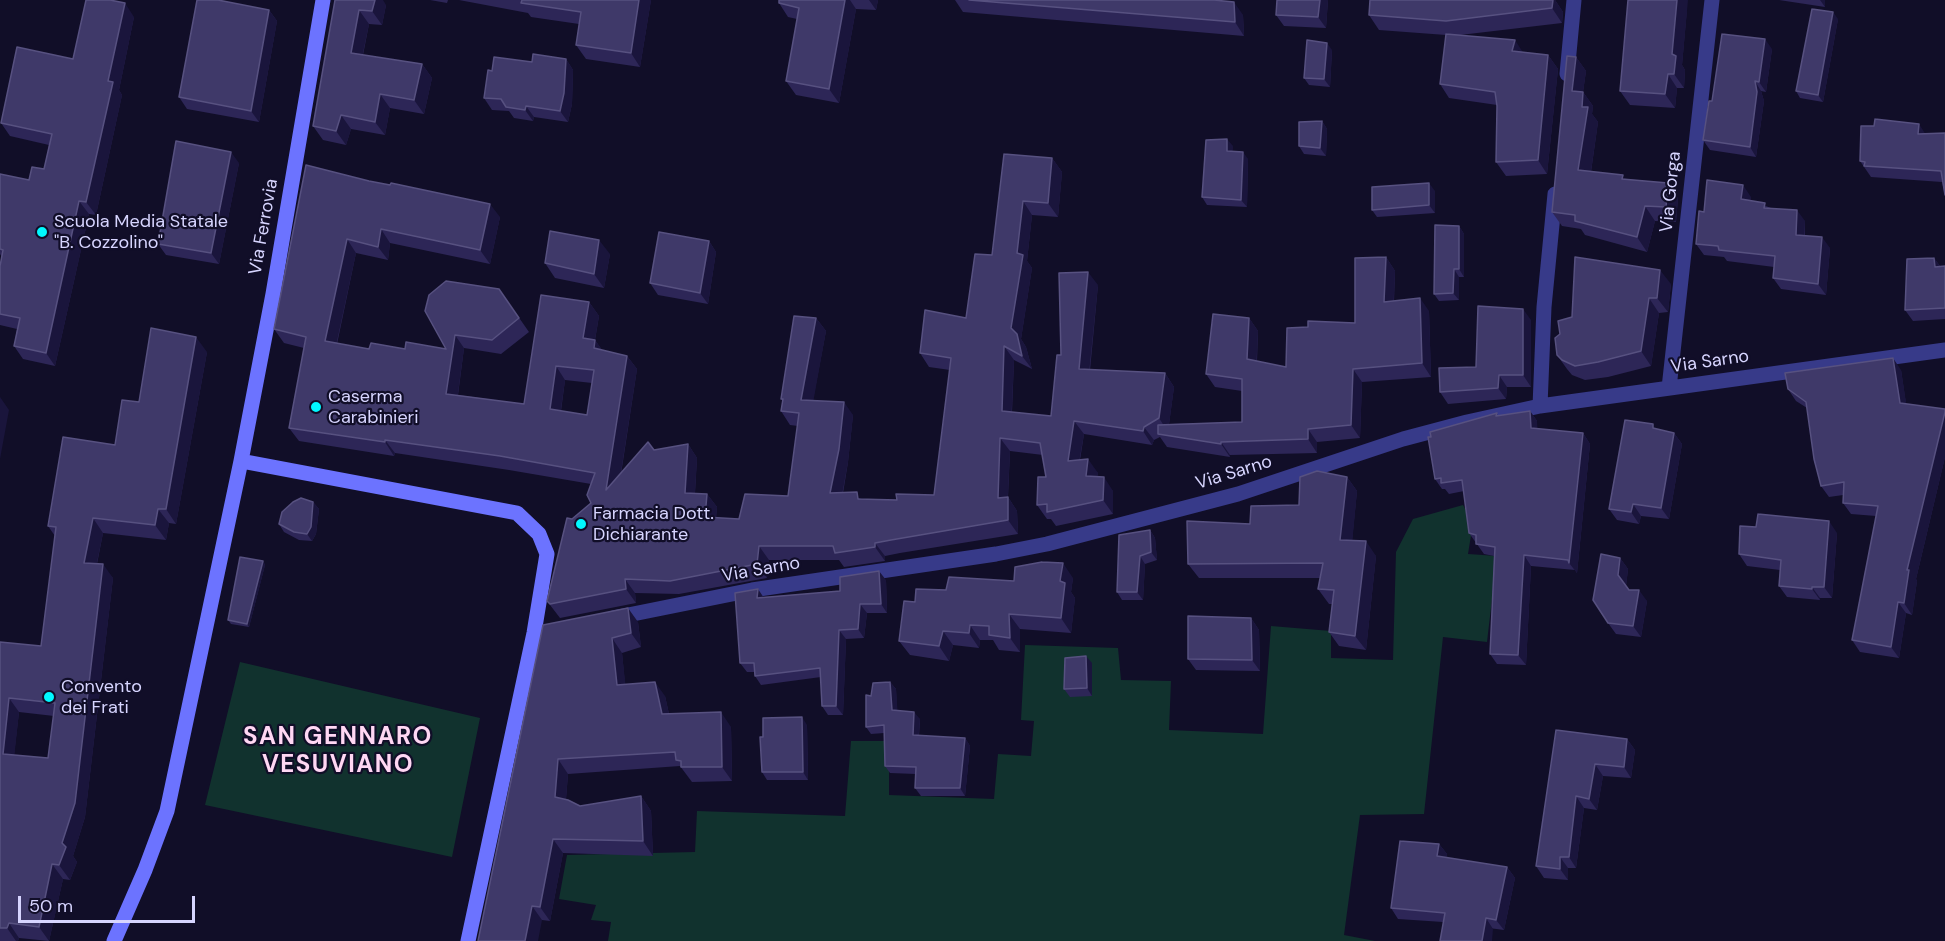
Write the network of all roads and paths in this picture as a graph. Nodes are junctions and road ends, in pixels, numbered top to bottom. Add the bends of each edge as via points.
1 (323, 0) edge
2 (1574, 0) edge
3 (1712, 0) edge
4 (1565, 94) edge
5 (1557, 177) edge
6 (1945, 350) edge
7 (1669, 388) junction
8 (1540, 406) junction
9 (241, 461) junction
10 (600, 621) edge
11 (553, 630) edge
12 (534, 633) junction
13 (114, 941) edge
14 (468, 941) edge

1 - 9 main road, Via Ferrovia
2 - 4 street
3 - 7 street, Via Gorga
5 - 8 street via 1544,307
6 - 7 street, Via Sarno
7 - 8 street, Via Sarno
8 - 10 street, Via Sarno via 1435,430 1238,494 1047,544 752,590
9 - 12 main road via 517,513 539,534 547,554
9 - 13 main road, Via Ferrovia via 167,811
11 - 12 street
12 - 14 main road

